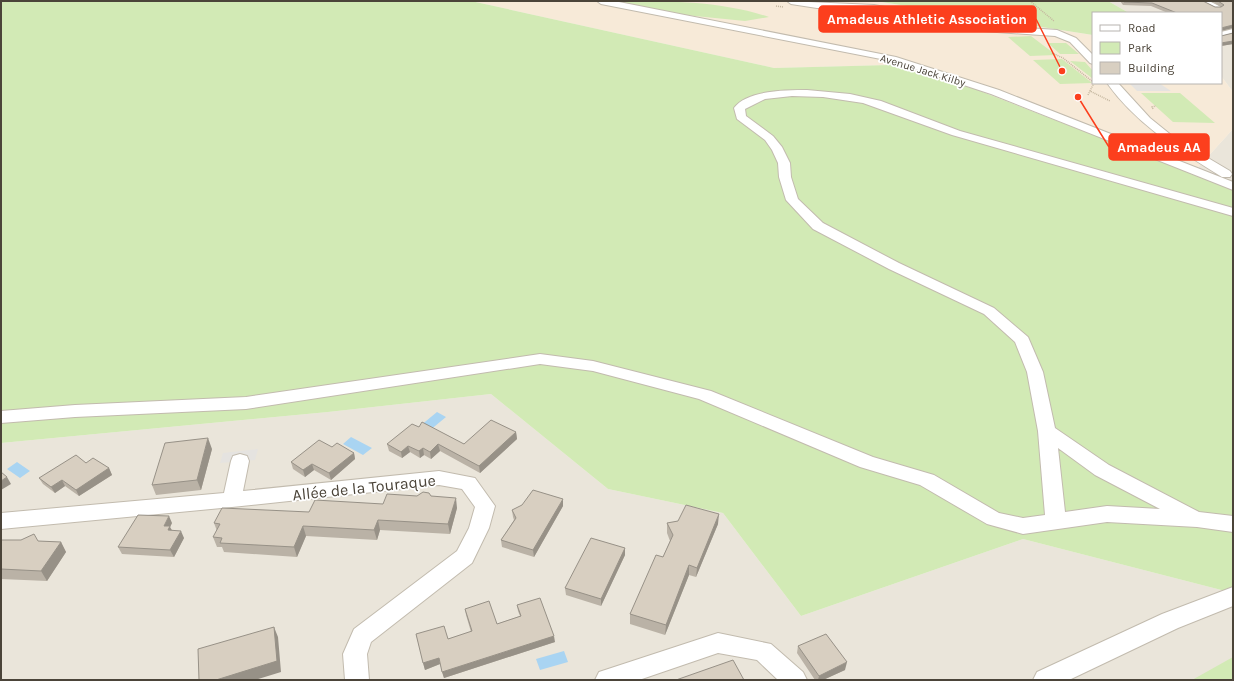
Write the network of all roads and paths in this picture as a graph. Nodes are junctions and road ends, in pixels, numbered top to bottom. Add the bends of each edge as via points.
1 (601, 1) edge
2 (791, 1) edge
3 (1030, 1) edge
4 (1202, 1) edge
5 (1217, 7) edge
6 (1059, 26) dead end
7 (1233, 32) edge
8 (1222, 35) edge
9 (1052, 53) dead end
10 (1092, 60) edge
11 (1092, 82) edge
12 (1093, 84) edge
13 (1114, 84) edge
14 (1090, 90) junction
15 (1088, 95) dead end
16 (1113, 102) dead end
17 (1233, 182) edge
18 (1233, 212) edge
19 (1, 417) edge
20 (1047, 431) junction
21 (240, 461) dead end
22 (232, 500) junction
23 (1197, 519) junction
24 (1, 521) edge
25 (1056, 522) junction
26 (1233, 524) edge
27 (1233, 596) edge
28 (357, 680) edge
29 (608, 680) edge
30 (795, 680) edge
31 (1046, 680) edge

1 - 17 street, Avenue Jack Kilby via 893,59 995,92
2 - 10 street via 874,8 983,28 1057,33 1073,40
3 - 6 path
4 - 5 street
7 - 8 street
9 - 11 path via 1063,58
12 - 14 path
13 - 17 street via 1146,120 1172,141
14 - 15 path
14 - 16 path
18 - 20 street via 954,132 900,111 852,97 802,93 771,94 747,102 739,108 741,117 769,138 778,149 784,163 792,200 818,226 989,311 1022,340 1035,372
19 - 25 street via 246,403 540,359 593,366 705,394 867,462 927,480 994,519 1023,526
20 - 23 street via 1102,470
20 - 25 street
21 - 22 street
22 - 24 street, Allée de la Touraque
22 - 28 street, Allée de la Touraque via 438,478 468,483 485,506 479,528 465,557 362,636 355,654
23 - 25 street via 1107,514
23 - 26 street
27 - 31 street via 1170,621
29 - 30 street via 718,643 763,651

